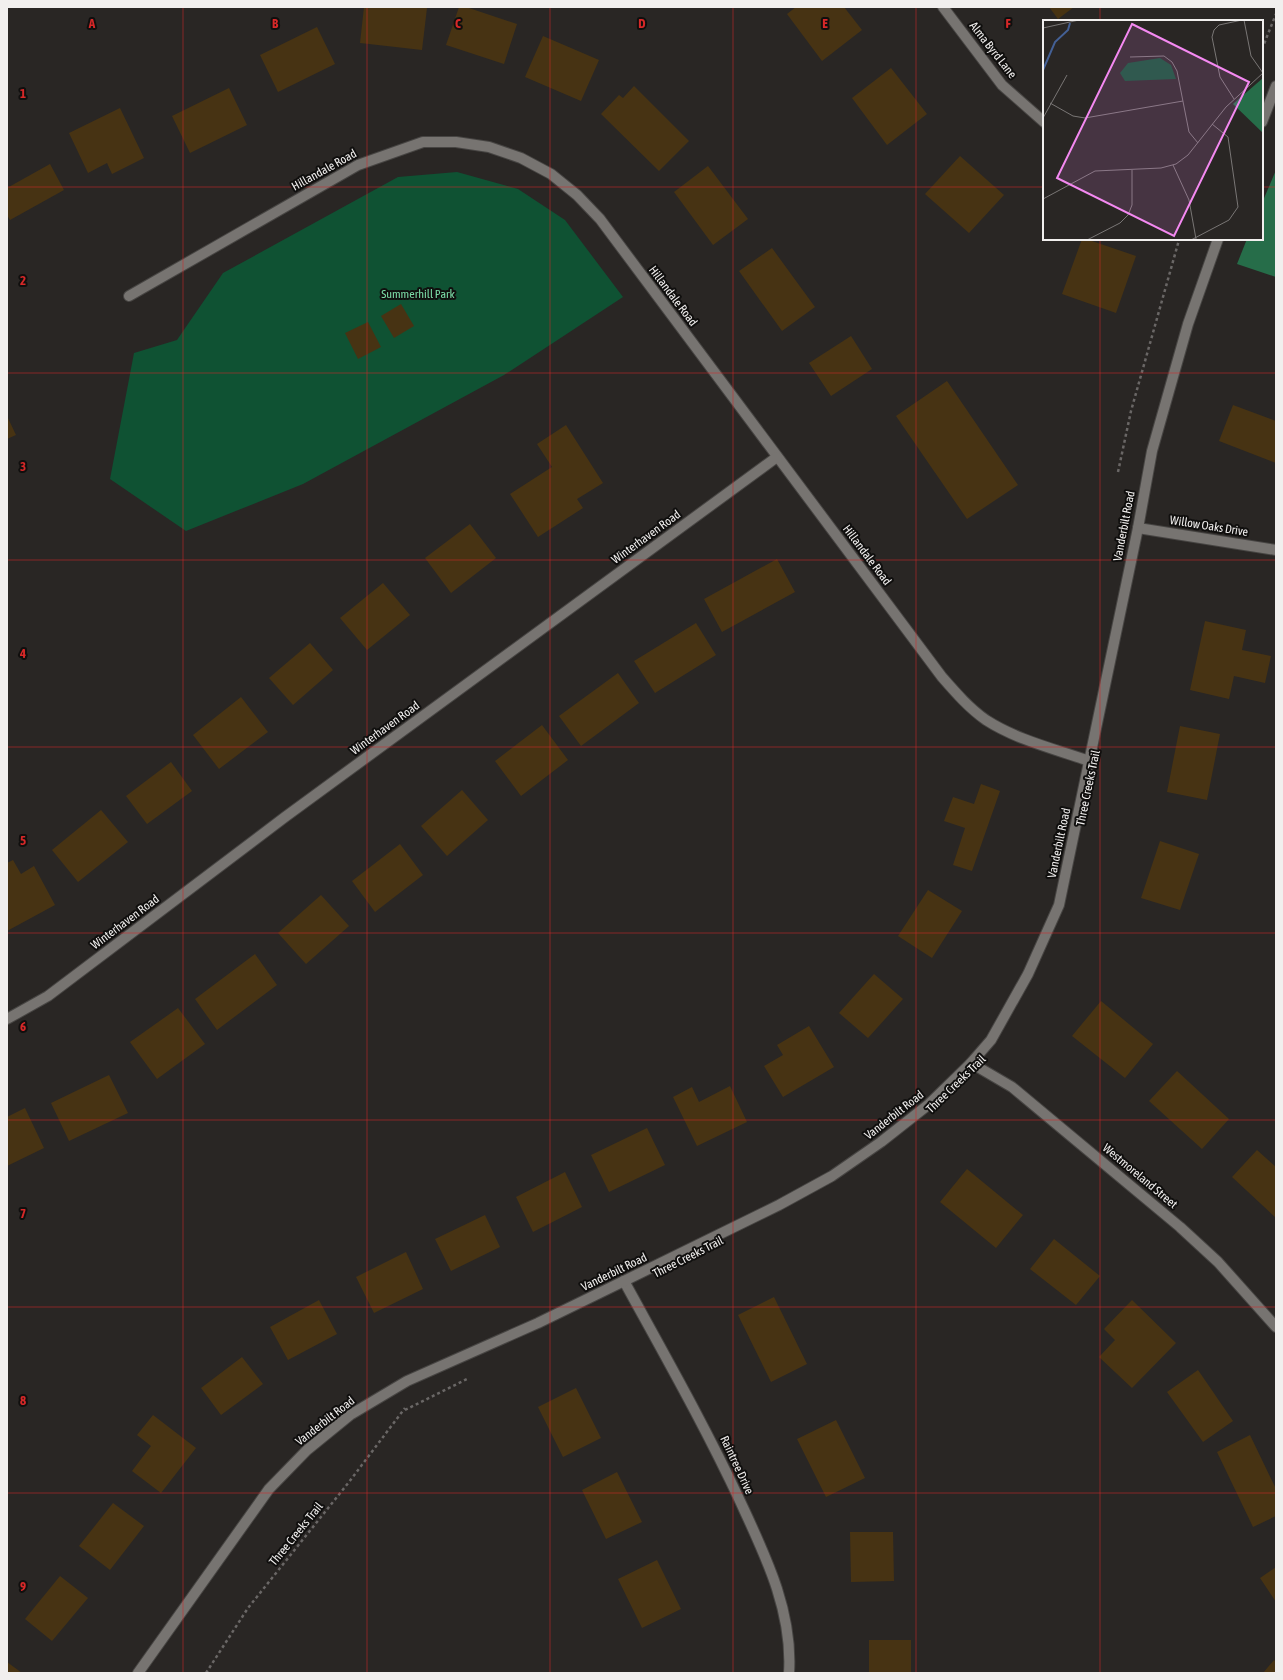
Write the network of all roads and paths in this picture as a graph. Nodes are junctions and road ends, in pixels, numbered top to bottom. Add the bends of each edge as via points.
1 (943, 7) edge
2 (1276, 14) edge
3 (1263, 46) edge
4 (1276, 86) edge
5 (1263, 119) edge
6 (1043, 121) edge
7 (1179, 240) edge
8 (1218, 240) edge
9 (129, 296) dead end
10 (777, 457) junction
11 (1118, 472) dead end
12 (1138, 528) junction
13 (1276, 550) edge
14 (1089, 761) junction
15 (7, 1019) edge
16 (971, 1063) junction
17 (624, 1282) junction
18 (1276, 1327) edge
19 (476, 1374) dead end
20 (407, 1381) junction
21 (405, 1410) junction
22 (138, 1673) edge
23 (206, 1673) edge
24 (789, 1673) edge

1 - 6 street, Alma Byrd Lane via 1002,85
2 - 3 path
4 - 5 street
7 - 11 path via 1130,411
8 - 12 street, Vanderbilt Road via 1188,324 1152,451
9 - 10 street, Hillandale Road via 358,165 423,142 456,142 490,147 533,164 551,174 577,195 600,220
10 - 14 street, Hillandale Road via 962,700 986,720 1013,734
10 - 15 street, Winterhaven Road via 284,817 48,996
12 - 13 street, Willow Oaks Drive
12 - 14 street, Vanderbilt Road
14 - 16 street, Vanderbilt Road via 1059,904 1028,974 991,1040
16 - 17 street, Vanderbilt Road via 922,1110 882,1142 832,1176
16 - 18 street, Westmoreland Street via 1012,1087 1180,1226 1218,1262
17 - 20 street, Vanderbilt Road
17 - 24 street, Raintree Drive via 716,1449 764,1553 778,1588 786,1624
19 - 21 path, Three Creeks Trail
20 - 21 path
20 - 22 street, Vanderbilt Road via 350,1415 307,1450 269,1489
21 - 23 path, Three Creeks Trail via 248,1608

